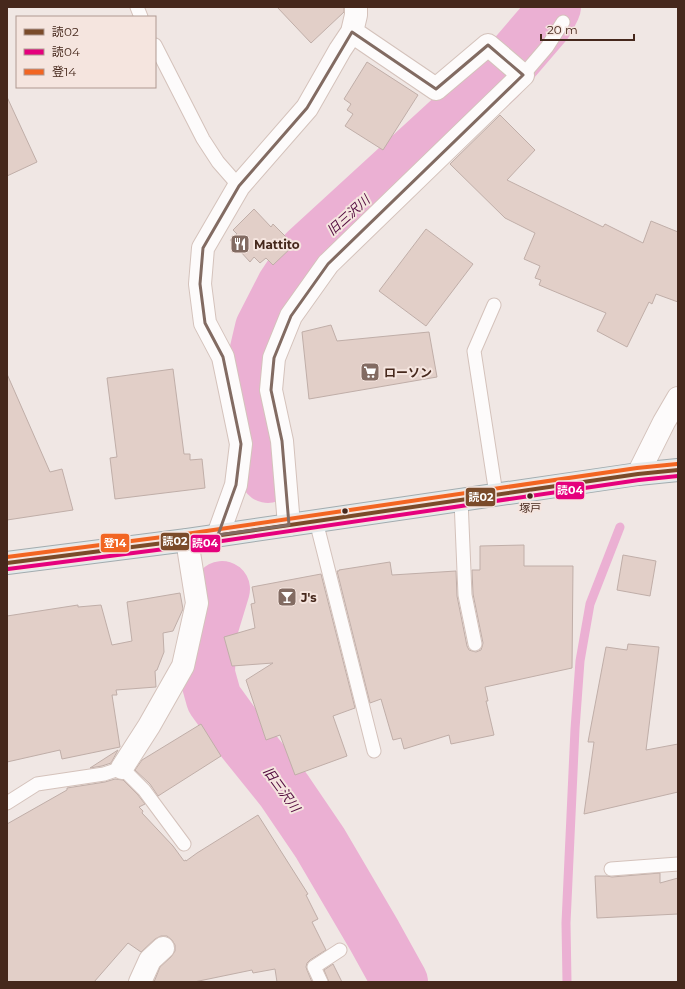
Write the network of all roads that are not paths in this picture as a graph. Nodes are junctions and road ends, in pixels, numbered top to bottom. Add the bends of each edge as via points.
1 (356, 7) edge
2 (563, 22) dead end
3 (352, 32) junction
4 (156, 47) edge
5 (523, 75) junction
6 (238, 186) junction
7 (494, 305) dead end
8 (678, 398) edge
9 (678, 470) edge
10 (638, 474) junction
11 (496, 494) junction
12 (461, 500) junction
13 (316, 521) junction
14 (289, 525) junction
15 (218, 535) junction
16 (187, 540) junction
17 (7, 563) edge
18 (475, 644) dead end
19 (374, 751) dead end
20 (122, 768) junction
21 (7, 803) edge
22 (184, 844) dead end
23 (678, 864) edge
24 (611, 869) dead end
25 (163, 948) dead end
26 (340, 950) dead end
27 (140, 982) edge
28 (321, 982) edge

1 - 3 street
2 - 5 lane via 547,47
3 - 5 street via 436,89 488,45
3 - 6 street via 307,108
4 - 6 lane via 203,139
5 - 14 street via 328,264 291,316 274,358 271,390 282,441
6 - 15 street via 203,248 200,284 205,323 223,357 241,444 236,486
7 - 11 lane via 474,351
8 - 10 street
9 - 10 main road
10 - 11 main road
11 - 12 main road
12 - 13 main road
12 - 18 lane via 465,595
13 - 14 main road
13 - 19 lane
14 - 15 main road
15 - 16 main road
16 - 17 main road
16 - 20 street via 197,603 183,666
20 - 21 lane via 104,774 36,784
20 - 22 lane via 144,790
23 - 24 lane
25 - 27 street via 150,960
26 - 28 lane via 314,967

